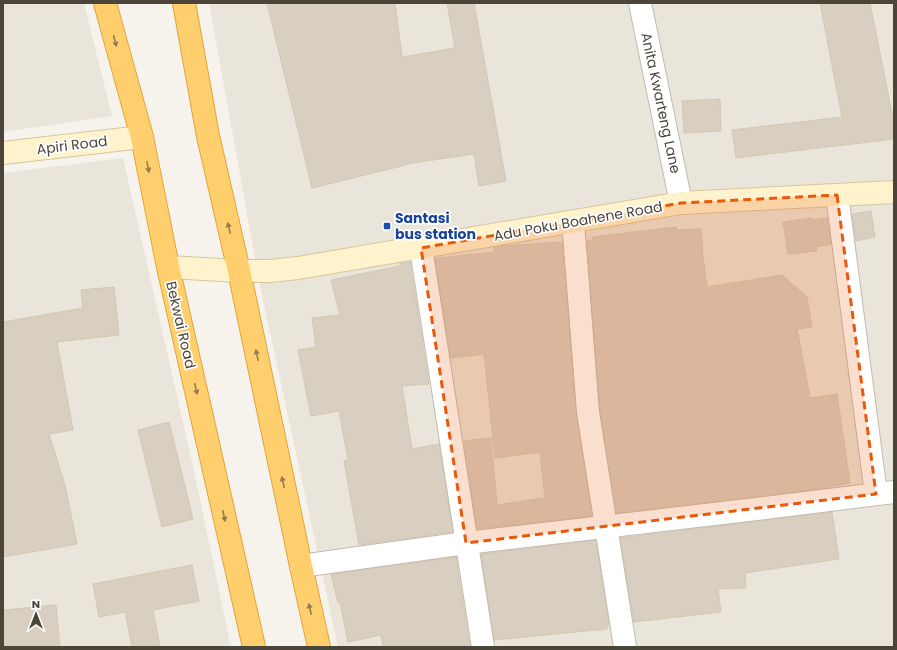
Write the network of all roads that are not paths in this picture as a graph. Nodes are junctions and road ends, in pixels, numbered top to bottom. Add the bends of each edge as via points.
1 (105, 3) edge
2 (184, 3) edge
3 (640, 3) edge
4 (142, 137) junction
5 (3, 153) edge
6 (894, 192) edge
7 (837, 195) junction
8 (682, 203) junction
9 (573, 222) junction
10 (421, 248) junction
11 (168, 267) junction
12 (239, 271) junction
13 (885, 493) edge
14 (606, 527) junction
15 (466, 543) junction
16 (301, 566) junction
17 (254, 647) edge
18 (319, 647) edge
19 (483, 647) edge
20 (625, 647) edge

1 -> 4 highway, Bekwai Road
12 -> 2 highway via 208,136
3 - 8 street, Anita Kwarteng Lane
4 - 5 street, Apiri Road
4 -> 11 highway, Bekwai Road
6 - 7 street, Adu Poku Boahene Road
7 - 8 street, Adu Poku Boahene Road
7 - 13 street
8 - 9 street, Adu Poku Boahene Road
9 - 10 street, Adu Poku Boahene Road
9 - 14 street via 588,412
10 - 12 street, Adu Poku Boahene Road via 298,268
10 - 15 street
11 - 12 street, Adu Poku Boahene Road
11 -> 17 highway, Bekwai Road
16 -> 12 highway
13 - 14 street
14 - 15 street
14 - 20 street
15 - 16 street
15 - 19 street
18 -> 16 highway

